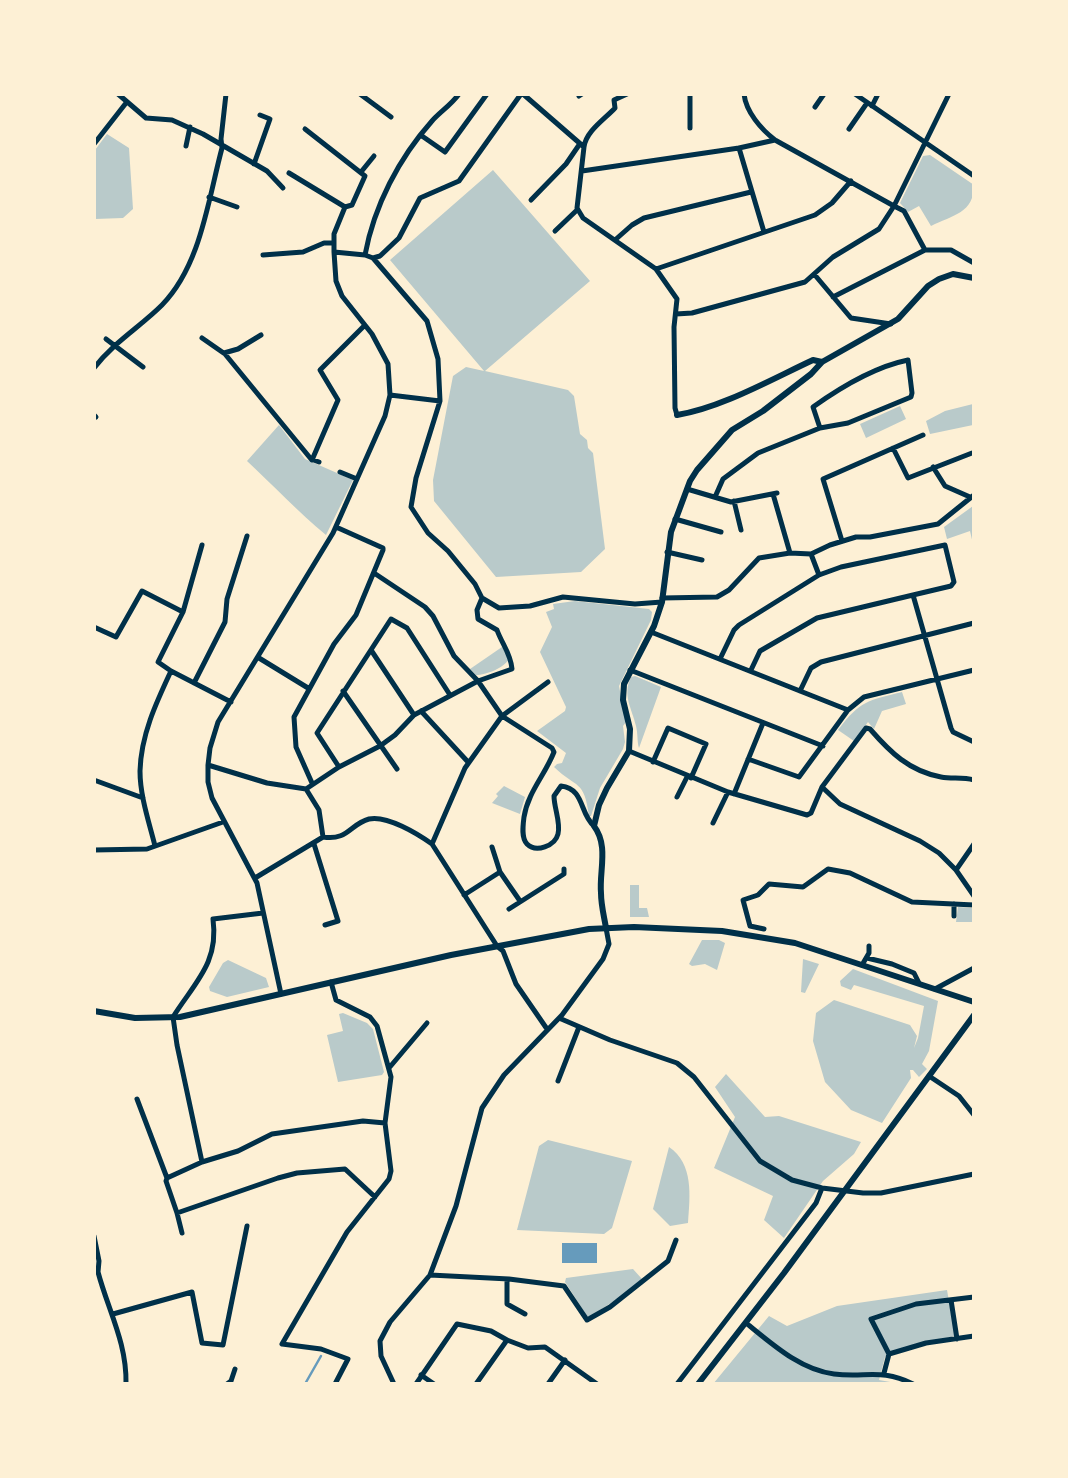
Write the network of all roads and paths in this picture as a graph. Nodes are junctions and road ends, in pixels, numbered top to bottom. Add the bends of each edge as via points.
1 (118, 94) edge
2 (226, 94) edge
3 (458, 94) edge
4 (487, 94) edge
5 (522, 94) edge
6 (627, 94) edge
7 (690, 94) edge
8 (824, 94) edge
9 (855, 94) edge
10 (878, 94) edge
11 (949, 94) edge
12 (744, 95) edge
13 (364, 96) edge
14 (613, 97) edge
15 (126, 103) junction
16 (869, 105) junction
17 (815, 107) dead end
18 (272, 111) dead end
19 (260, 115) dead end
20 (391, 117) dead end
21 (270, 119) junction
22 (682, 121) dead end
23 (190, 127) junction
24 (305, 129) dead end
25 (849, 129) dead end
26 (422, 136) junction
27 (775, 140) junction
28 (94, 144) edge
29 (926, 144) junction
30 (220, 145) junction
31 (186, 146) dead end
32 (582, 146) junction
33 (739, 148) junction
34 (374, 156) dead end
35 (254, 164) junction
36 (582, 171) junction
37 (361, 172) junction
38 (289, 173) dead end
39 (974, 176) edge
40 (851, 181) junction
41 (283, 188) dead end
42 (751, 192) junction
43 (209, 197) junction
44 (531, 200) dead end
45 (345, 206) junction
46 (894, 206) junction
47 (237, 207) dead end
48 (577, 210) junction
49 (555, 231) dead end
50 (764, 232) junction
51 (615, 240) junction
52 (334, 243) junction
53 (926, 250) junction
54 (334, 251) junction
55 (263, 255) dead end
56 (365, 255) junction
57 (373, 258) junction
58 (974, 263) edge
59 (656, 269) junction
60 (814, 274) junction
61 (974, 278) edge
62 (833, 297) junction
63 (676, 314) junction
64 (891, 324) junction
65 (364, 326) junction
66 (261, 335) dead end
67 (106, 338) dead end
68 (202, 338) dead end
69 (114, 345) junction
70 (224, 353) junction
71 (822, 362) junction
72 (143, 367) dead end
73 (94, 368) edge
74 (390, 395) junction
75 (440, 401) junction
76 (677, 415) joint
77 (820, 428) junction
78 (923, 435) dead end
79 (893, 448) junction
80 (972, 453) edge
81 (933, 467) junction
82 (341, 472) dead end
83 (358, 479) junction
84 (687, 489) junction
85 (972, 496) edge
86 (716, 497) junction
87 (734, 501) junction
88 (675, 519) junction
89 (336, 527) junction
90 (741, 530) dead end
91 (721, 532) dead end
92 (243, 540) dead end
93 (842, 541) junction
94 (199, 549) dead end
95 (667, 552) junction
96 (790, 553) junction
97 (811, 554) junction
98 (702, 560) dead end
99 (374, 573) junction
100 (226, 575) dead end
101 (819, 576) junction
102 (234, 578) junction
103 (913, 595) junction
104 (482, 598) junction
105 (662, 600) junction
106 (183, 612) junction
107 (974, 623) edge
108 (94, 627) edge
109 (651, 632) junction
110 (925, 634) junction
111 (370, 650) junction
112 (259, 658) junction
113 (720, 659) junction
114 (630, 670) junction
115 (751, 670) junction
116 (974, 670) edge
117 (171, 671) junction
118 (938, 678) junction
119 (478, 681) junction
120 (548, 682) dead end
121 (194, 683) junction
122 (309, 688) junction
123 (343, 691) junction
124 (800, 691) junction
125 (450, 695) junction
126 (231, 702) junction
127 (848, 710) junction
128 (421, 711) junction
129 (414, 715) junction
130 (502, 716) junction
131 (763, 723) junction
132 (974, 742) edge
133 (380, 746) junction
134 (823, 746) junction
135 (629, 751) junction
136 (748, 758) junction
137 (468, 762) junction
138 (653, 762) junction
139 (208, 765) junction
140 (339, 767) junction
141 (397, 769) dead end
142 (689, 778) junction
143 (94, 780) edge
144 (974, 780) edge
145 (313, 783) junction
146 (822, 787) junction
147 (306, 789) junction
148 (731, 793) junction
149 (677, 797) dead end
150 (143, 798) junction
151 (223, 822) junction
152 (713, 822) dead end
153 (594, 826) junction
154 (323, 837) junction
155 (314, 844) junction
156 (432, 844) junction
157 (974, 844) edge
158 (155, 846) junction
159 (492, 846) dead end
160 (94, 850) edge
161 (564, 869) dead end
162 (956, 870) junction
163 (500, 872) junction
164 (255, 878) junction
165 (464, 895) junction
166 (974, 896) edge
167 (520, 901) junction
168 (954, 904) junction
169 (974, 905) edge
170 (509, 909) dead end
171 (263, 913) junction
172 (954, 916) dead end
173 (324, 925) dead end
174 (606, 928) junction
175 (764, 929) dead end
176 (497, 946) junction
177 (869, 946) dead end
178 (865, 961) junction
179 (974, 968) edge
180 (331, 982) junction
181 (935, 989) junction
182 (281, 994) junction
183 (974, 1002) edge
184 (94, 1011) edge
185 (974, 1015) edge
186 (173, 1017) junction
187 (559, 1018) junction
188 (424, 1023) dead end
189 (579, 1027) junction
190 (547, 1029) junction
191 (389, 1068) junction
192 (929, 1076) junction
193 (558, 1082) dead end
194 (136, 1099) dead end
195 (974, 1115) edge
196 (385, 1122) junction
197 (202, 1162) junction
198 (275, 1170) dead end
199 (321, 1171) junction
200 (974, 1174) edge
201 (167, 1178) junction
202 (278, 1178) junction
203 (322, 1180) dead end
204 (822, 1188) junction
205 (231, 1195) junction
206 (375, 1197) junction
207 (234, 1204) dead end
208 (177, 1213) junction
209 (247, 1226) dead end
210 (182, 1233) dead end
211 (94, 1236) edge
212 (677, 1240) dead end
213 (96, 1272) edge
214 (430, 1275) junction
215 (507, 1279) junction
216 (974, 1297) edge
217 (951, 1300) junction
218 (113, 1314) junction
219 (524, 1314) dead end
220 (746, 1323) junction
221 (974, 1336) edge
222 (957, 1339) junction
223 (507, 1340) junction
224 (888, 1354) junction
225 (565, 1360) junction
226 (235, 1369) dead end
227 (884, 1373) junction
228 (421, 1375) junction
229 (231, 1383) edge
230 (126, 1384) edge
231 (335, 1384) edge
232 (394, 1384) edge
233 (416, 1384) edge
234 (434, 1384) edge
235 (476, 1384) edge
236 (548, 1384) edge
237 (597, 1384) edge
238 (677, 1384) edge
239 (698, 1384) edge
240 (913, 1384) edge

1 - 15 street
2 - 30 street
3 - 26 street
4 - 26 street via 445,152
5 - 32 street
5 - 57 street via 459,181 420,198 399,238
6 - 14 street
7 - 22 street via 690,125
8 - 17 street
9 - 16 street
10 - 16 street
11 - 29 street
12 - 27 street via 750,111
13 - 20 street
14 - 32 street via 615,108
15 - 23 street via 146,118
15 - 28 street
16 - 25 street
16 - 29 street
18 - 21 street
19 - 21 street
21 - 35 street
23 - 30 street
23 - 31 street
24 - 37 street
26 - 56 street via 392,177 369,231
27 - 33 street
27 - 40 street
29 - 39 street
29 - 46 street
30 - 35 street
30 - 43 street
32 - 36 street
32 - 44 street
33 - 36 street
33 - 42 street
34 - 37 street
35 - 41 street
36 - 48 street
37 - 45 street via 365,181 352,205
38 - 45 street
40 - 46 street
40 - 50 street via 815,215
42 - 50 street
42 - 51 street via 645,218
43 - 47 street
43 - 69 street via 194,255 180,282 162,305
45 - 52 street
46 - 53 street via 904,211
46 - 60 street via 879,229
48 - 49 street
48 - 51 street
50 - 59 street
51 - 59 street
52 - 54 street
52 - 55 street via 303,252
53 - 58 street via 951,250
53 - 62 street
54 - 56 street
54 - 65 street via 342,296
56 - 57 street
57 - 75 street via 429,325 438,359
59 - 63 street via 677,299
60 - 62 street
60 - 63 street via 802,284
61 - 64 street via 953,274 939,279
62 - 64 street via 851,318
63 - 76 street
64 - 71 street
65 - 70 street via 320,370 338,400 315,461
65 - 74 street via 388,364
66 - 70 street
67 - 69 street
68 - 70 street
69 - 72 street
69 - 73 street
71 - 76 street via 813,360 715,404
71 - 84 street via 732,430 697,470
74 - 75 street
74 - 83 street
75 - 104 street via 411,507
77 - 77 street via 911,397 908,360 839,389 813,407
77 - 86 street via 758,453 723,479
78 - 79 street
79 - 81 street via 908,478
79 - 93 street via 822,479
80 - 81 street
81 - 85 street via 945,486
82 - 83 street
83 - 89 street
84 - 86 street
84 - 88 street
85 - 93 street via 938,524
86 - 87 street
87 - 90 street
87 - 96 street via 775,494
88 - 91 street
88 - 95 street
89 - 99 street via 383,548
89 - 112 street
92 - 102 street
93 - 97 street
94 - 106 street
95 - 98 street
95 - 105 street
96 - 97 street
96 - 105 street via 759,558 718,597
97 - 101 street
99 - 119 street via 425,607 454,656
99 - 122 street via 356,615
100 - 102 street
101 - 103 street via 945,545 954,582
101 - 113 street via 739,625
102 - 121 street via 225,622
103 - 110 street
103 - 115 street via 802,624 760,651
104 - 105 street via 499,608 564,597 635,604
104 - 119 street via 478,618 497,630 514,668
105 - 109 street
106 - 108 street via 142,591 118,636
106 - 117 street via 158,662
107 - 110 street
109 - 113 street
109 - 114 street
110 - 118 street
110 - 124 street via 821,662 811,668
111 - 123 street
111 - 125 street via 391,619 399,623 407,628
111 - 129 street
112 - 122 street
112 - 126 street
113 - 115 street
114 - 131 street
114 - 135 street via 622,690 630,729
115 - 124 street
116 - 118 street
117 - 121 street
117 - 150 street via 149,719 140,771
118 - 127 street via 864,697
118 - 132 street via 953,732
119 - 125 street
119 - 130 street
120 - 130 street
121 - 126 street
122 - 145 street via 294,717 293,730
123 - 133 street
123 - 140 street via 317,733
124 - 127 street
125 - 128 street
126 - 139 street via 213,736
127 - 134 street
128 - 129 street
128 - 137 street
129 - 133 street
130 - 137 street
130 - 153 street via 554,752 528,800 523,836 527,845 546,847 558,837 554,796 561,786 579,794 586,819
131 - 134 street
131 - 136 street
133 - 140 street
133 - 141 street
134 - 136 street via 799,777
135 - 138 street
135 - 153 street via 599,805
136 - 148 street
137 - 156 street
138 - 142 street
138 - 142 street via 668,728 694,738 706,744
139 - 147 street
139 - 151 street via 212,798
140 - 145 street
142 - 148 street
142 - 149 street
143 - 150 street
144 - 146 street via 941,777 902,763 866,728
145 - 147 street
146 - 148 street via 807,816
146 - 162 street via 840,804 920,841
147 - 154 street via 319,810
148 - 152 street
150 - 158 street
151 - 158 street
151 - 164 street
153 - 174 street via 603,848 601,893
154 - 155 street
154 - 156 street via 335,839 376,819 408,828
155 - 164 street
155 - 173 street via 338,921
156 - 165 street
157 - 162 street
158 - 160 street
159 - 163 street
161 - 167 street via 564,874
162 - 166 street
163 - 165 street
163 - 167 street
164 - 171 street
165 - 176 street
167 - 170 street
168 - 169 street
168 - 172 street
168 - 175 street via 912,902 850,873 828,869 803,887 769,884 758,895 743,900 750,926
171 - 182 street
171 - 186 street via 213,919 216,937 208,965
174 - 176 street
174 - 178 street via 735,933
174 - 187 street via 608,944 603,959
176 - 180 street
176 - 190 street
177 - 178 street
178 - 181 street
179 - 181 street
180 - 182 street
180 - 191 street via 336,1000 370,1017 377,1026
181 - 183 street
182 - 186 street
184 - 186 street via 135,1018
185 - 192 street
186 - 197 street
187 - 189 street
187 - 190 street
188 - 191 street via 421,1034
189 - 193 street
189 - 204 street via 677,1063 694,1077 760,1161 782,1175
190 - 214 street via 504,1075 482,1108 456,1206
191 - 196 street
192 - 195 street via 960,1096
192 - 220 street
194 - 201 street
196 - 197 street via 272,1134
196 - 206 street via 391,1171
197 - 201 street
198 - 202 street
199 - 202 street
199 - 203 street
199 - 206 street via 345,1168
200 - 204 street via 901,1190 863,1193
201 - 208 street
202 - 205 street
204 - 238 street via 816,1203
205 - 207 street
205 - 208 street
206 - 231 street via 347,1232 282,1344 321,1349 348,1359
208 - 210 street
209 - 218 street via 223,1345 202,1343 192,1292
211 - 213 street via 99,1261
212 - 215 street via 668,1261 592,1319 587,1320 564,1286
213 - 218 street
214 - 215 street
214 - 232 street via 390,1322 380,1341 381,1356
215 - 219 street via 507,1304
216 - 217 street
217 - 222 street
217 - 224 street via 916,1304 871,1319
218 - 230 street via 127,1366
220 - 227 street via 809,1367 833,1374
220 - 239 street
221 - 222 street
222 - 224 street
223 - 225 street via 528,1348 545,1347
223 - 228 street via 491,1331 457,1324
223 - 235 street
224 - 227 street
225 - 236 street
225 - 237 street
226 - 229 street
227 - 240 street
228 - 233 street
228 - 234 street

